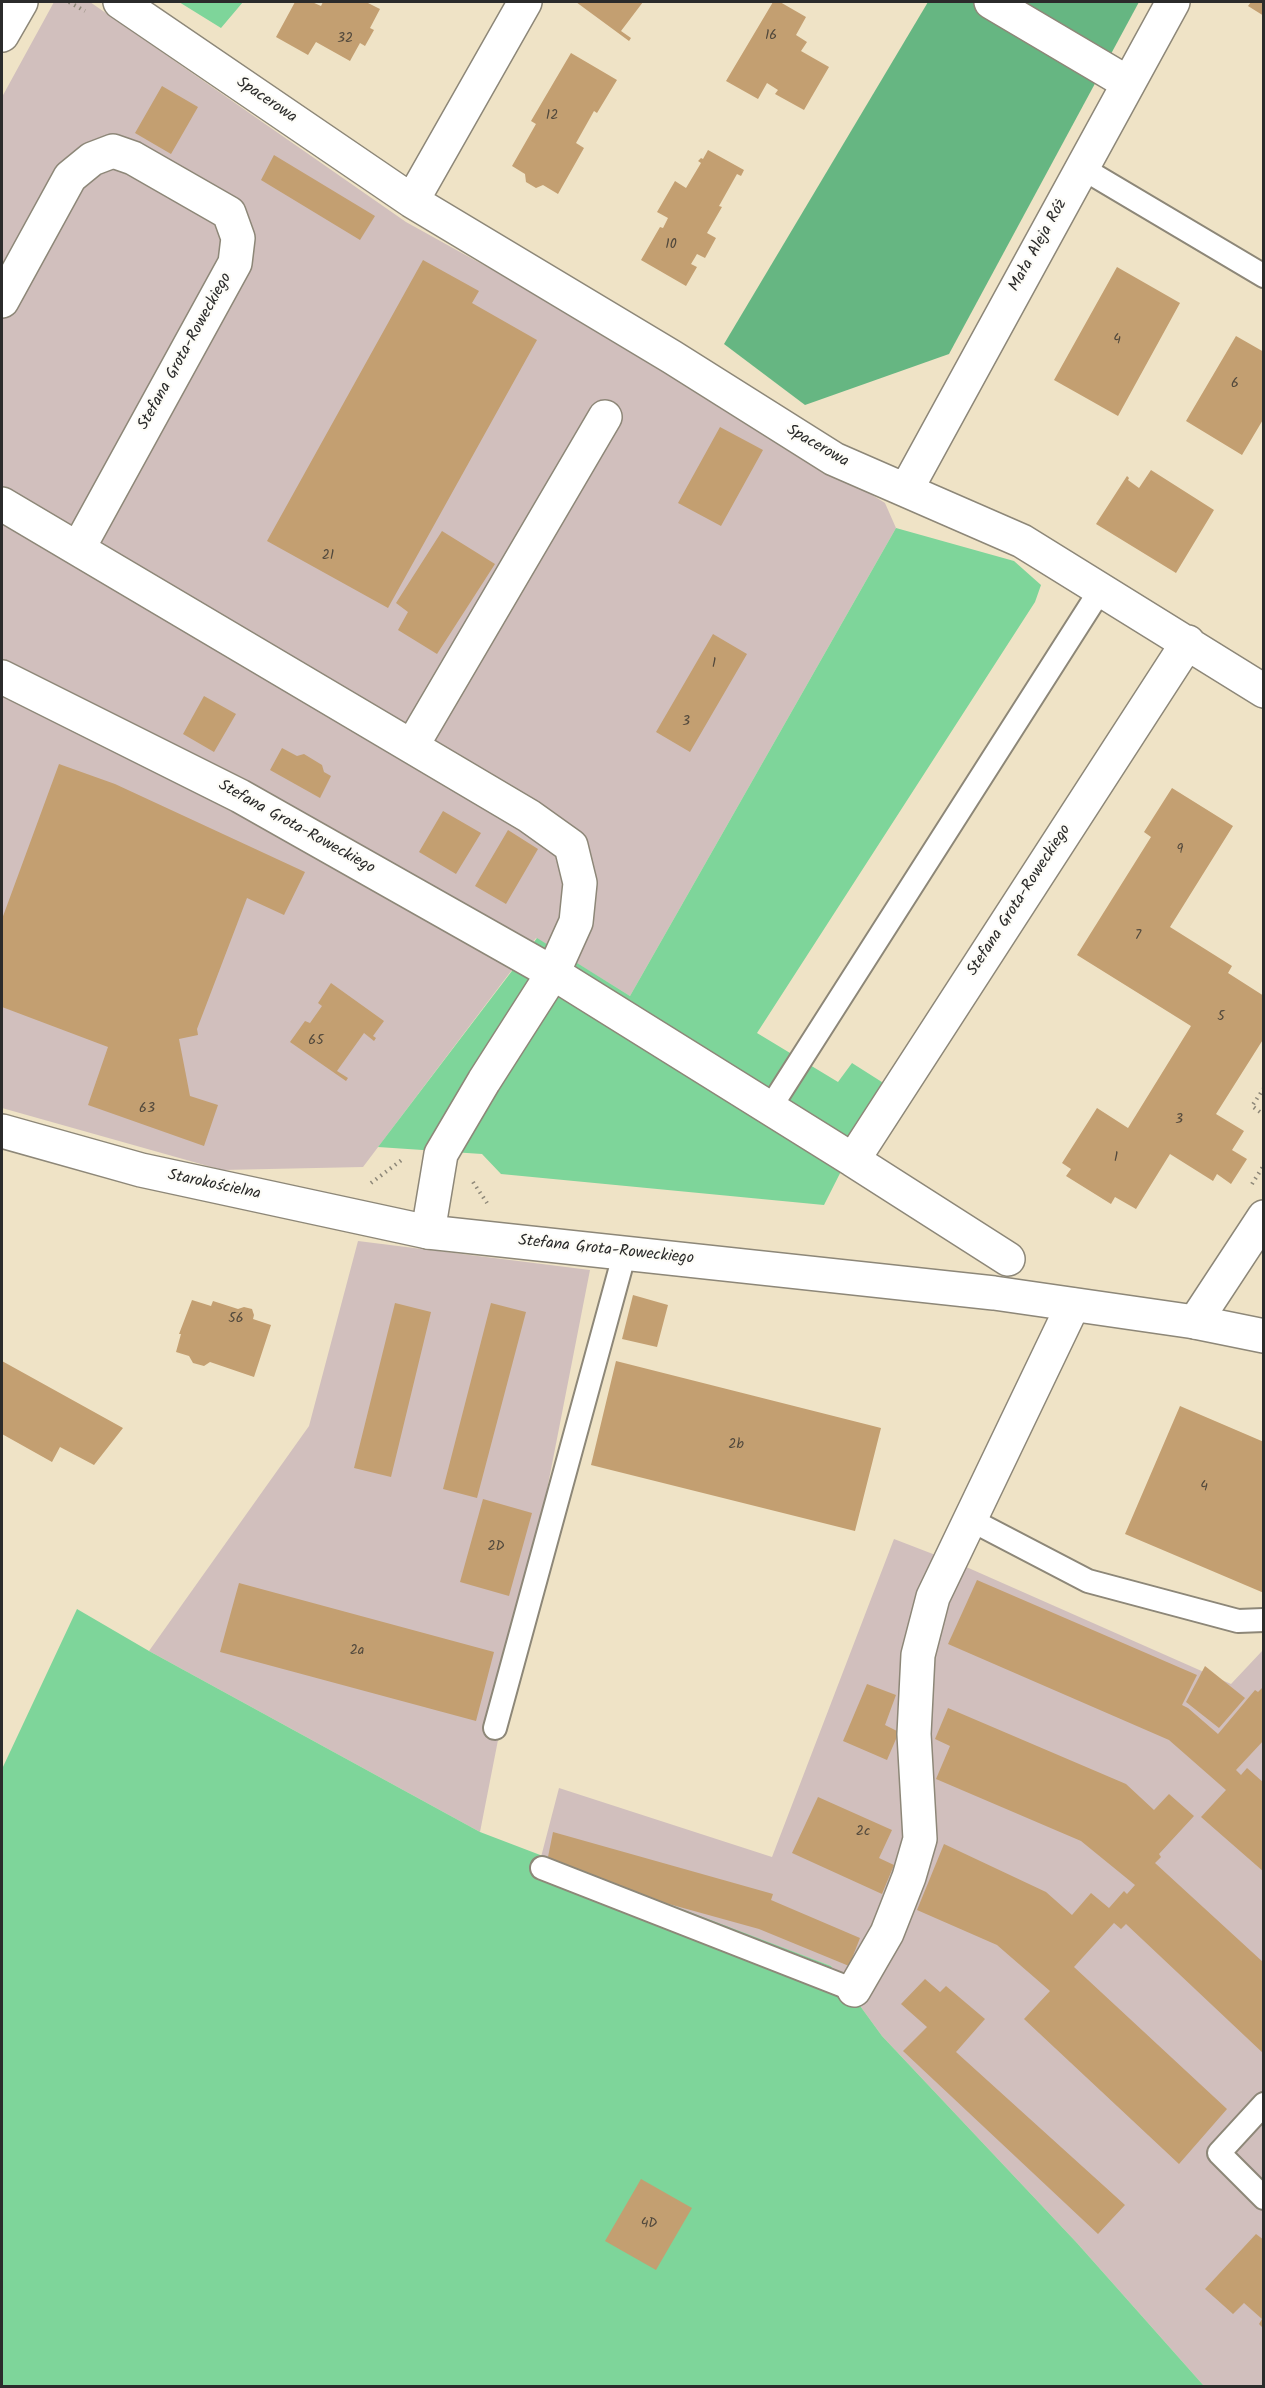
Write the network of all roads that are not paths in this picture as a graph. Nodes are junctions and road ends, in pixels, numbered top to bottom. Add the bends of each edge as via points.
1 (21, 2) edge
2 (120, 2) edge
3 (525, 2) edge
4 (991, 2) edge
5 (1173, 2) edge
6 (2, 34) edge
7 (1128, 83) junction
8 (1082, 168) junction
9 (412, 201) junction
10 (1263, 276) edge
11 (2, 301) edge
12 (605, 417) dead end
13 (906, 490) junction
14 (2, 504) edge
15 (78, 549) junction
16 (1101, 589) junction
17 (1188, 642) junction
18 (2, 677) edge
19 (1263, 691) edge
20 (412, 747) junction
21 (553, 973) junction
22 (770, 1108) junction
23 (2, 1131) edge
24 (853, 1160) junction
25 (1263, 1217) edge
26 (428, 1232) junction
27 (625, 1252) junction
28 (1008, 1259) dead end
29 (1073, 1305) junction
30 (1195, 1322) junction
31 (1263, 1336) edge
32 (971, 1520) junction
33 (1263, 1620) edge
34 (495, 1728) dead end
35 (542, 1868) dead end
36 (854, 1990) joint
37 (1263, 2104) edge
38 (1263, 2198) edge

1 - 6 street
2 - 9 street, Spacerowa
3 - 9 street
4 - 7 street
5 - 7 street, Mała Aleja Róż
7 - 8 street, Mała Aleja Róż
8 - 10 lane
8 - 13 street, Mała Aleja Róż
9 - 13 street, Spacerowa via 834,459
11 - 15 street, Stefana Grota-Roweckiego via 70,177 92,159 113,151 133,158 228,213 238,238 235,263
12 - 20 street
13 - 16 street, Spacerowa via 1022,541
14 - 15 street
15 - 20 street
16 - 17 street, Spacerowa
16 - 22 lane
17 - 19 street, Spacerowa
17 - 24 street, Stefana Grota-Roweckiego
18 - 21 street, Stefana Grota-Roweckiego via 240,796
20 - 21 street via 529,816 571,846 580,883 576,922
21 - 22 street, Stefana Grota-Roweckiego
21 - 26 street via 441,1154
22 - 24 street, Stefana Grota-Roweckiego
23 - 26 street, Starokościelna via 141,1170
24 - 28 street, Stefana Grota-Roweckiego
25 - 30 street
26 - 27 street, Stefana Grota-Roweckiego
27 - 29 street, Stefana Grota-Roweckiego
27 - 34 lane
29 - 30 street, Stefana Grota-Roweckiego
29 - 32 street
30 - 31 street, Stefana Grota-Roweckiego
32 - 33 lane via 1088,1581 1238,1621
32 - 36 street via 933,1597 918,1655 914,1734 920,1839 887,1933
35 - 36 lane
37 - 38 lane via 1220,2153

